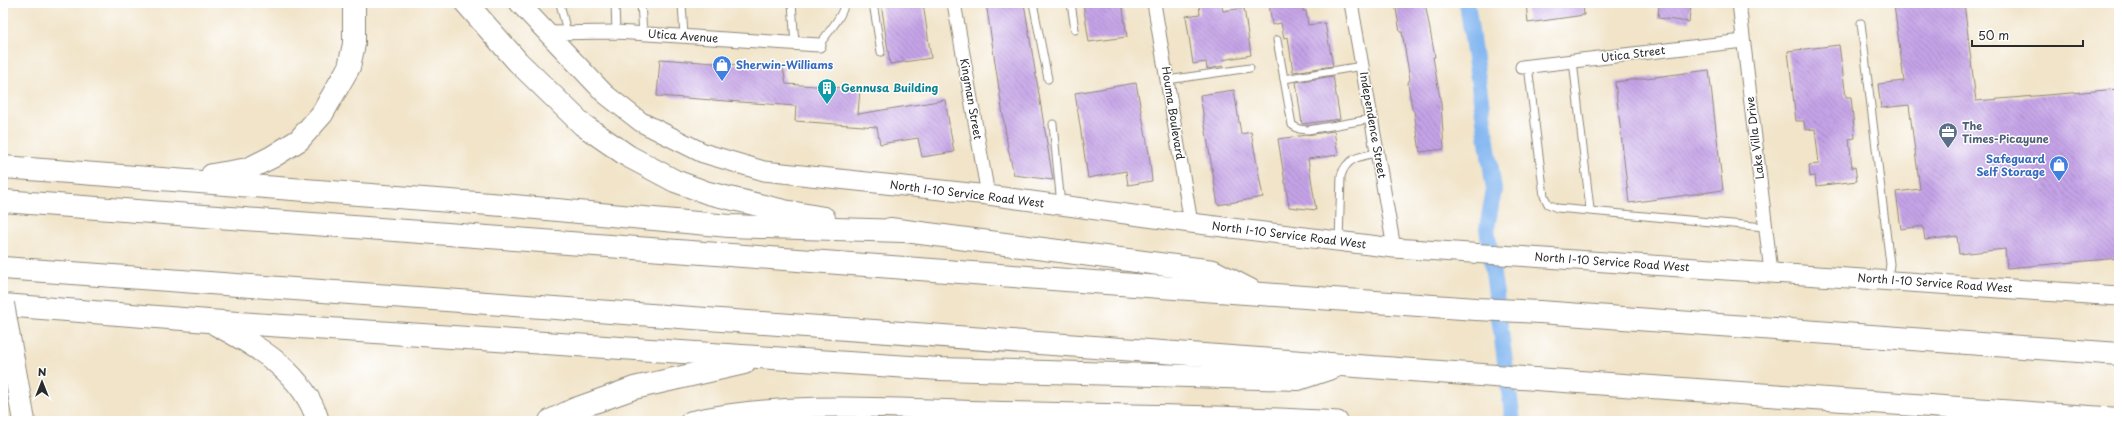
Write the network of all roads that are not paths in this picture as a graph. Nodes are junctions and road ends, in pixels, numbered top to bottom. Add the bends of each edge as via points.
1 (354, 3) edge
2 (466, 3) edge
3 (519, 3) edge
4 (560, 3) edge
5 (615, 3) edge
6 (641, 3) edge
7 (682, 3) edge
8 (792, 3) edge
9 (844, 3) edge
10 (873, 3) edge
11 (954, 3) edge
12 (1033, 3) edge
13 (1071, 3) edge
14 (1154, 3) edge
15 (1351, 3) edge
16 (1739, 3) edge
17 (1861, 23) dead end
18 (1075, 30) dead end
19 (616, 32) junction
20 (546, 33) junction
21 (567, 33) junction
22 (643, 34) junction
23 (684, 36) junction
24 (1277, 40) dead end
25 (1744, 41) junction
26 (795, 44) junction
27 (819, 45) joint
28 (881, 52) dead end
29 (1573, 61) junction
30 (1362, 66) junction
31 (1525, 66) joint
32 (1250, 68) dead end
33 (1048, 79) dead end
34 (1284, 79) junction
35 (1167, 80) junction
36 (1371, 119) junction
37 (1053, 124) dead end
38 (1377, 153) junction
39 (3, 167) edge
40 (172, 181) junction
41 (988, 195) junction
42 (3, 200) edge
43 (1062, 205) junction
44 (1590, 209) junction
45 (1191, 223) junction
46 (1765, 227) junction
47 (904, 231) junction
48 (1339, 241) junction
49 (1394, 248) junction
50 (3, 268) edge
51 (1771, 272) junction
52 (1888, 280) junction
53 (1256, 294) junction
54 (2119, 296) edge
55 (3, 304) edge
56 (208, 321) junction
57 (2119, 354) edge
58 (768, 358) junction
59 (1345, 364) junction
60 (861, 414) edge
61 (1226, 419) edge
62 (1259, 419) edge
63 (2119, 419) edge
64 (24, 421) edge
65 (318, 421) edge
66 (550, 421) edge
67 (690, 421) edge
68 (1338, 421) edge

1 - 40 highway via 354,44 349,67 322,114 299,140 272,158 248,169
2 - 47 highway via 518,62 583,125 628,156 675,181 708,193 784,211
3 - 20 street, North I-10 Service Road West
4 - 21 lane
5 - 19 lane
6 - 22 lane
7 - 23 lane
8 - 26 lane
9 - 27 lane via 841,15
10 - 28 lane
11 - 41 street, Kingman Street
12 - 33 lane
13 - 18 lane
14 - 35 street, Houma Boulevard
15 - 30 street, Independence Street
16 - 25 street, Lake Villa Drive
17 - 52 lane via 1890,264
19 - 21 street, Utica Avenue
19 - 22 street, Utica Avenue
20 - 21 street, Utica Avenue
20 - 41 street, North I-10 Service Road West via 605,94 641,122 703,153 764,171
22 - 23 street, Utica Avenue
23 - 26 street, Utica Avenue
24 - 34 lane
25 - 29 street, Utica Street
25 - 46 street, Lake Villa Drive
26 - 27 street, Utica Avenue
29 - 31 street, Utica Street
29 - 44 lane
30 - 34 lane
30 - 36 street, Independence Street
31 - 44 lane via 1544,196 1548,204 1556,208
32 - 35 lane
34 - 36 lane via 1292,125 1299,129 1308,130
35 - 45 street, Houma Boulevard
36 - 38 street, Independence Street
37 - 43 lane
38 - 48 lane via 1349,161 1343,168
38 - 49 street, Independence Street
39 - 40 highway
40 - 47 highway via 503,205 729,226
41 - 43 street, North I-10 Service Road West
42 - 53 highway
43 - 45 street, North I-10 Service Road West
44 - 46 lane
45 - 48 street, North I-10 Service Road West
46 - 51 street, Lake Villa Drive
47 - 53 highway via 1213,271
48 - 49 street, North I-10 Service Road West
49 - 51 street, North I-10 Service Road West
50 - 59 highway
51 - 52 street, North I-10 Service Road West
52 - 54 street, North I-10 Service Road West
53 - 57 highway
55 - 56 highway
55 - 64 highway, bridge
56 - 58 highway
56 - 65 highway via 246,340 294,377
58 - 59 highway via 940,368 1298,379
58 - 66 highway via 634,388
59 - 63 highway
60 - 61 street via 899,412
60 - 67 street via 829,407 719,414
61 - 62 street
62 - 68 street

